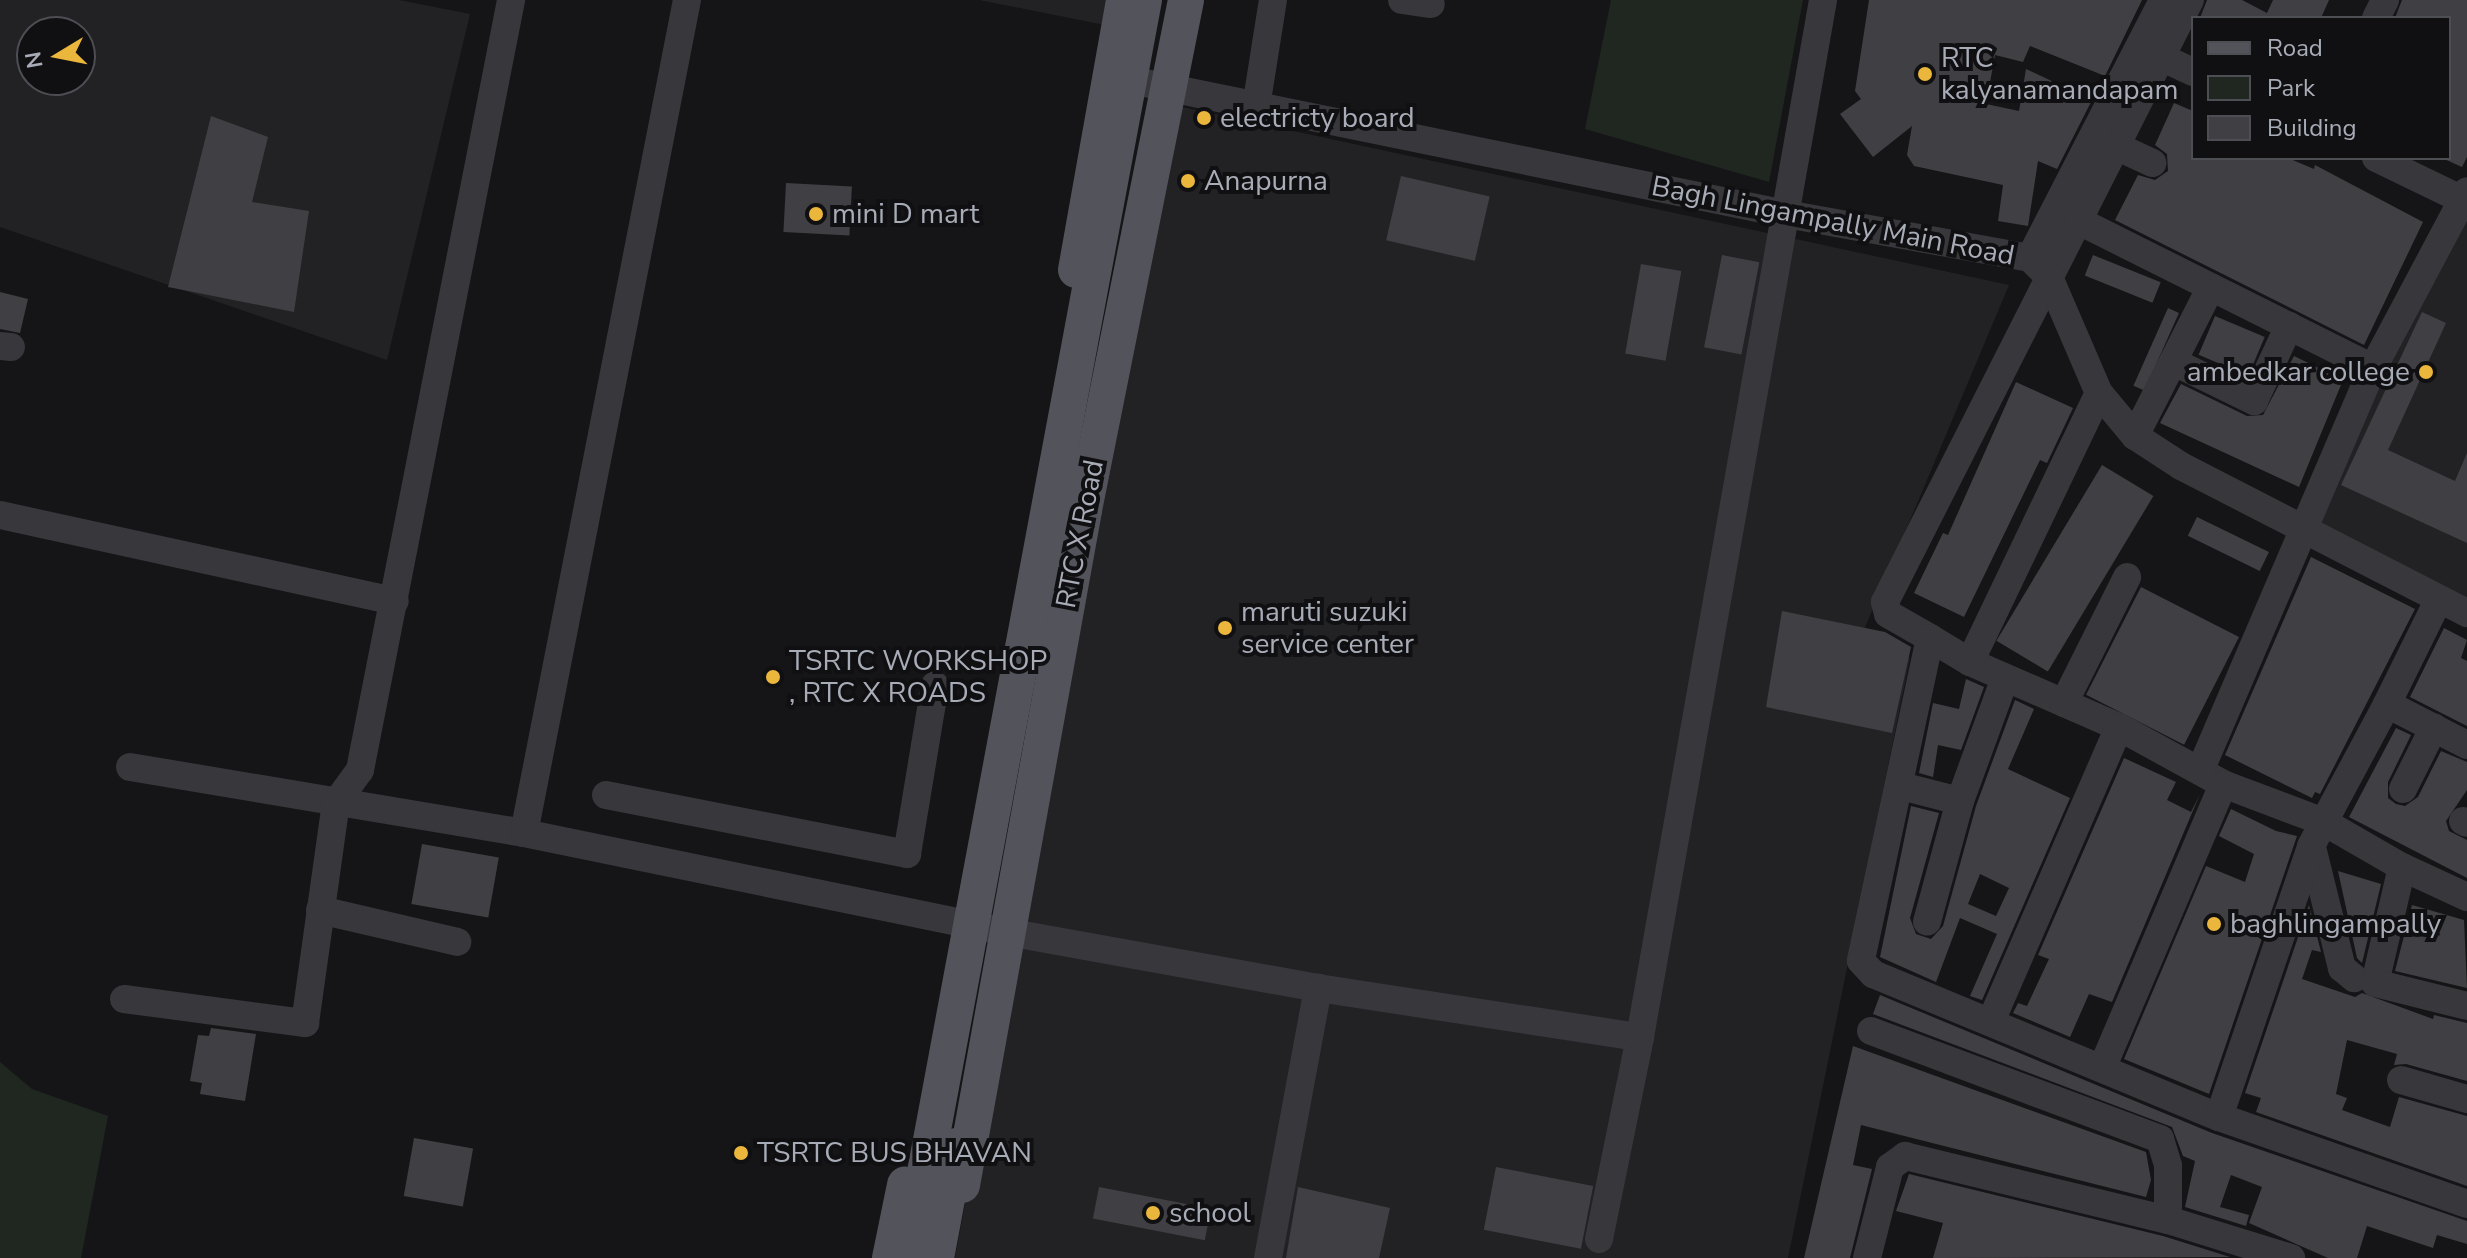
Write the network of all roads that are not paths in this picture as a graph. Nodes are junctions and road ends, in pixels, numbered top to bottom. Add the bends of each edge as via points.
1 (511, 0) edge
2 (687, 0) edge
3 (1124, 0) edge
4 (1144, 0) edge
5 (1170, 0) edge
6 (1186, 0) edge
7 (1273, 0) edge
8 (1402, 0) edge
9 (1823, 0) edge
10 (2163, 0) edge
11 (2190, 0) edge
12 (1431, 4) dead end
13 (2177, 51) edge
14 (2191, 69) edge
15 (1109, 75) junction
16 (1168, 89) junction
17 (1256, 107) junction
18 (2118, 147) junction
19 (2381, 160) edge
20 (2415, 160) edge
21 (2153, 163) dead end
22 (2466, 194) edge
23 (1786, 214) junction
24 (2079, 221) junction
25 (2040, 268) junction
26 (2211, 287) junction
27 (2289, 326) junction
28 (2176, 363) junction
29 (2373, 368) junction
30 (2099, 393) junction
31 (2135, 436) junction
32 (0, 515) edge
33 (2304, 532) junction
34 (2127, 577) dead end
35 (2439, 599) junction
36 (395, 601) junction
37 (2467, 613) edge
38 (1930, 638) junction
39 (1970, 662) junction
40 (2005, 678) junction
41 (935, 685) dead end
42 (2064, 703) junction
43 (2387, 704) junction
44 (2119, 727) junction
45 (2434, 727) junction
46 (2467, 745) edge
47 (130, 767) dead end
48 (2212, 777) junction
49 (1901, 786) junction
50 (2403, 789) dead end
51 (606, 795) dead end
52 (1960, 801) junction
53 (336, 803) junction
54 (524, 833) junction
55 (2318, 834) junction
56 (2402, 867) junction
57 (2467, 897) edge
58 (320, 910) junction
59 (957, 921) junction
60 (1927, 922) dead end
61 (1007, 932) junction
62 (457, 942) dead end
63 (2354, 978) dead end
64 (1318, 988) junction
65 (124, 999) dead end
66 (2467, 1006) edge
67 (1992, 1019) junction
68 (1871, 1031) dead end
69 (1640, 1037) junction
70 (2103, 1066) junction
71 (2401, 1080) dead end
72 (2467, 1099) edge
73 (2219, 1117) junction
74 (2467, 1204) edge
75 (2168, 1220) junction
76 (1599, 1239) dead end
77 (890, 1258) edge
78 (909, 1258) edge
79 (936, 1258) edge
80 (948, 1258) edge
81 (1268, 1258) edge
82 (1867, 1258) edge
83 (2291, 1258) edge

1 - 36 street
2 - 54 street
3 - 15 main road, RTC X Road
4 - 78 main road, bridge
5 - 79 main road, bridge
6 - 16 main road, RTC X Road
7 - 17 street
8 - 12 street
9 - 23 street
10 - 25 street
11 - 13 street
13 - 14 street
13 - 18 street
15 - 16 street, Bagh Lingampally Main Road
15 - 59 main road, RTC X Road
16 - 17 street, Bagh Lingampally Main Road
16 - 61 main road, RTC X Road
17 - 23 street, Bagh Lingampally Main Road
18 - 21 street
18 - 24 street
19 - 22 street
20 - 22 street
22 - 29 street
23 - 25 street, Bagh Lingampally Main Road
23 - 69 street
24 - 25 street
24 - 26 street
25 - 30 street, Bagh Lingampally Main Road
25 - 38 street via 1885,602 1888,614
26 - 27 street
26 - 28 street
27 - 28 street via 2254,401
27 - 29 street
28 - 31 street
29 - 33 street
30 - 31 street, Bagh Lingampally Main Road
30 - 39 street
31 - 33 street, Bagh Lingampally Main Road
32 - 36 street
33 - 35 street, Bagh Lingampally Main Road
33 - 48 street
34 - 42 street
35 - 37 street, Bagh Lingampally Main Road
35 - 43 street
36 - 53 street via 360,770
38 - 39 street
38 - 49 street
39 - 40 street
40 - 42 street
40 - 52 street
41 - 51 street via 907,854
42 - 44 street
43 - 45 street
43 - 55 street
44 - 48 street
44 - 67 street
45 - 46 street
45 - 50 street
47 - 53 street
48 - 55 street
48 - 70 street
49 - 52 street
49 - 67 street via 1863,967
52 - 60 street
53 - 54 street
53 - 58 street
54 - 59 street
55 - 56 street
55 - 63 street via 2342,968
55 - 73 street
56 - 57 street
56 - 66 street via 2375,983
58 - 62 street
58 - 65 street via 305,1023
59 - 61 street
59 - 77 main road, RTC X Road
61 - 64 street
61 - 80 main road, RTC X Road
64 - 69 street
64 - 81 street
67 - 70 street
68 - 75 street via 2160,1139 2168,1166
69 - 76 street
70 - 73 street
71 - 72 street
73 - 74 street
75 - 82 street via 1905,1156 1890,1167
75 - 83 street

